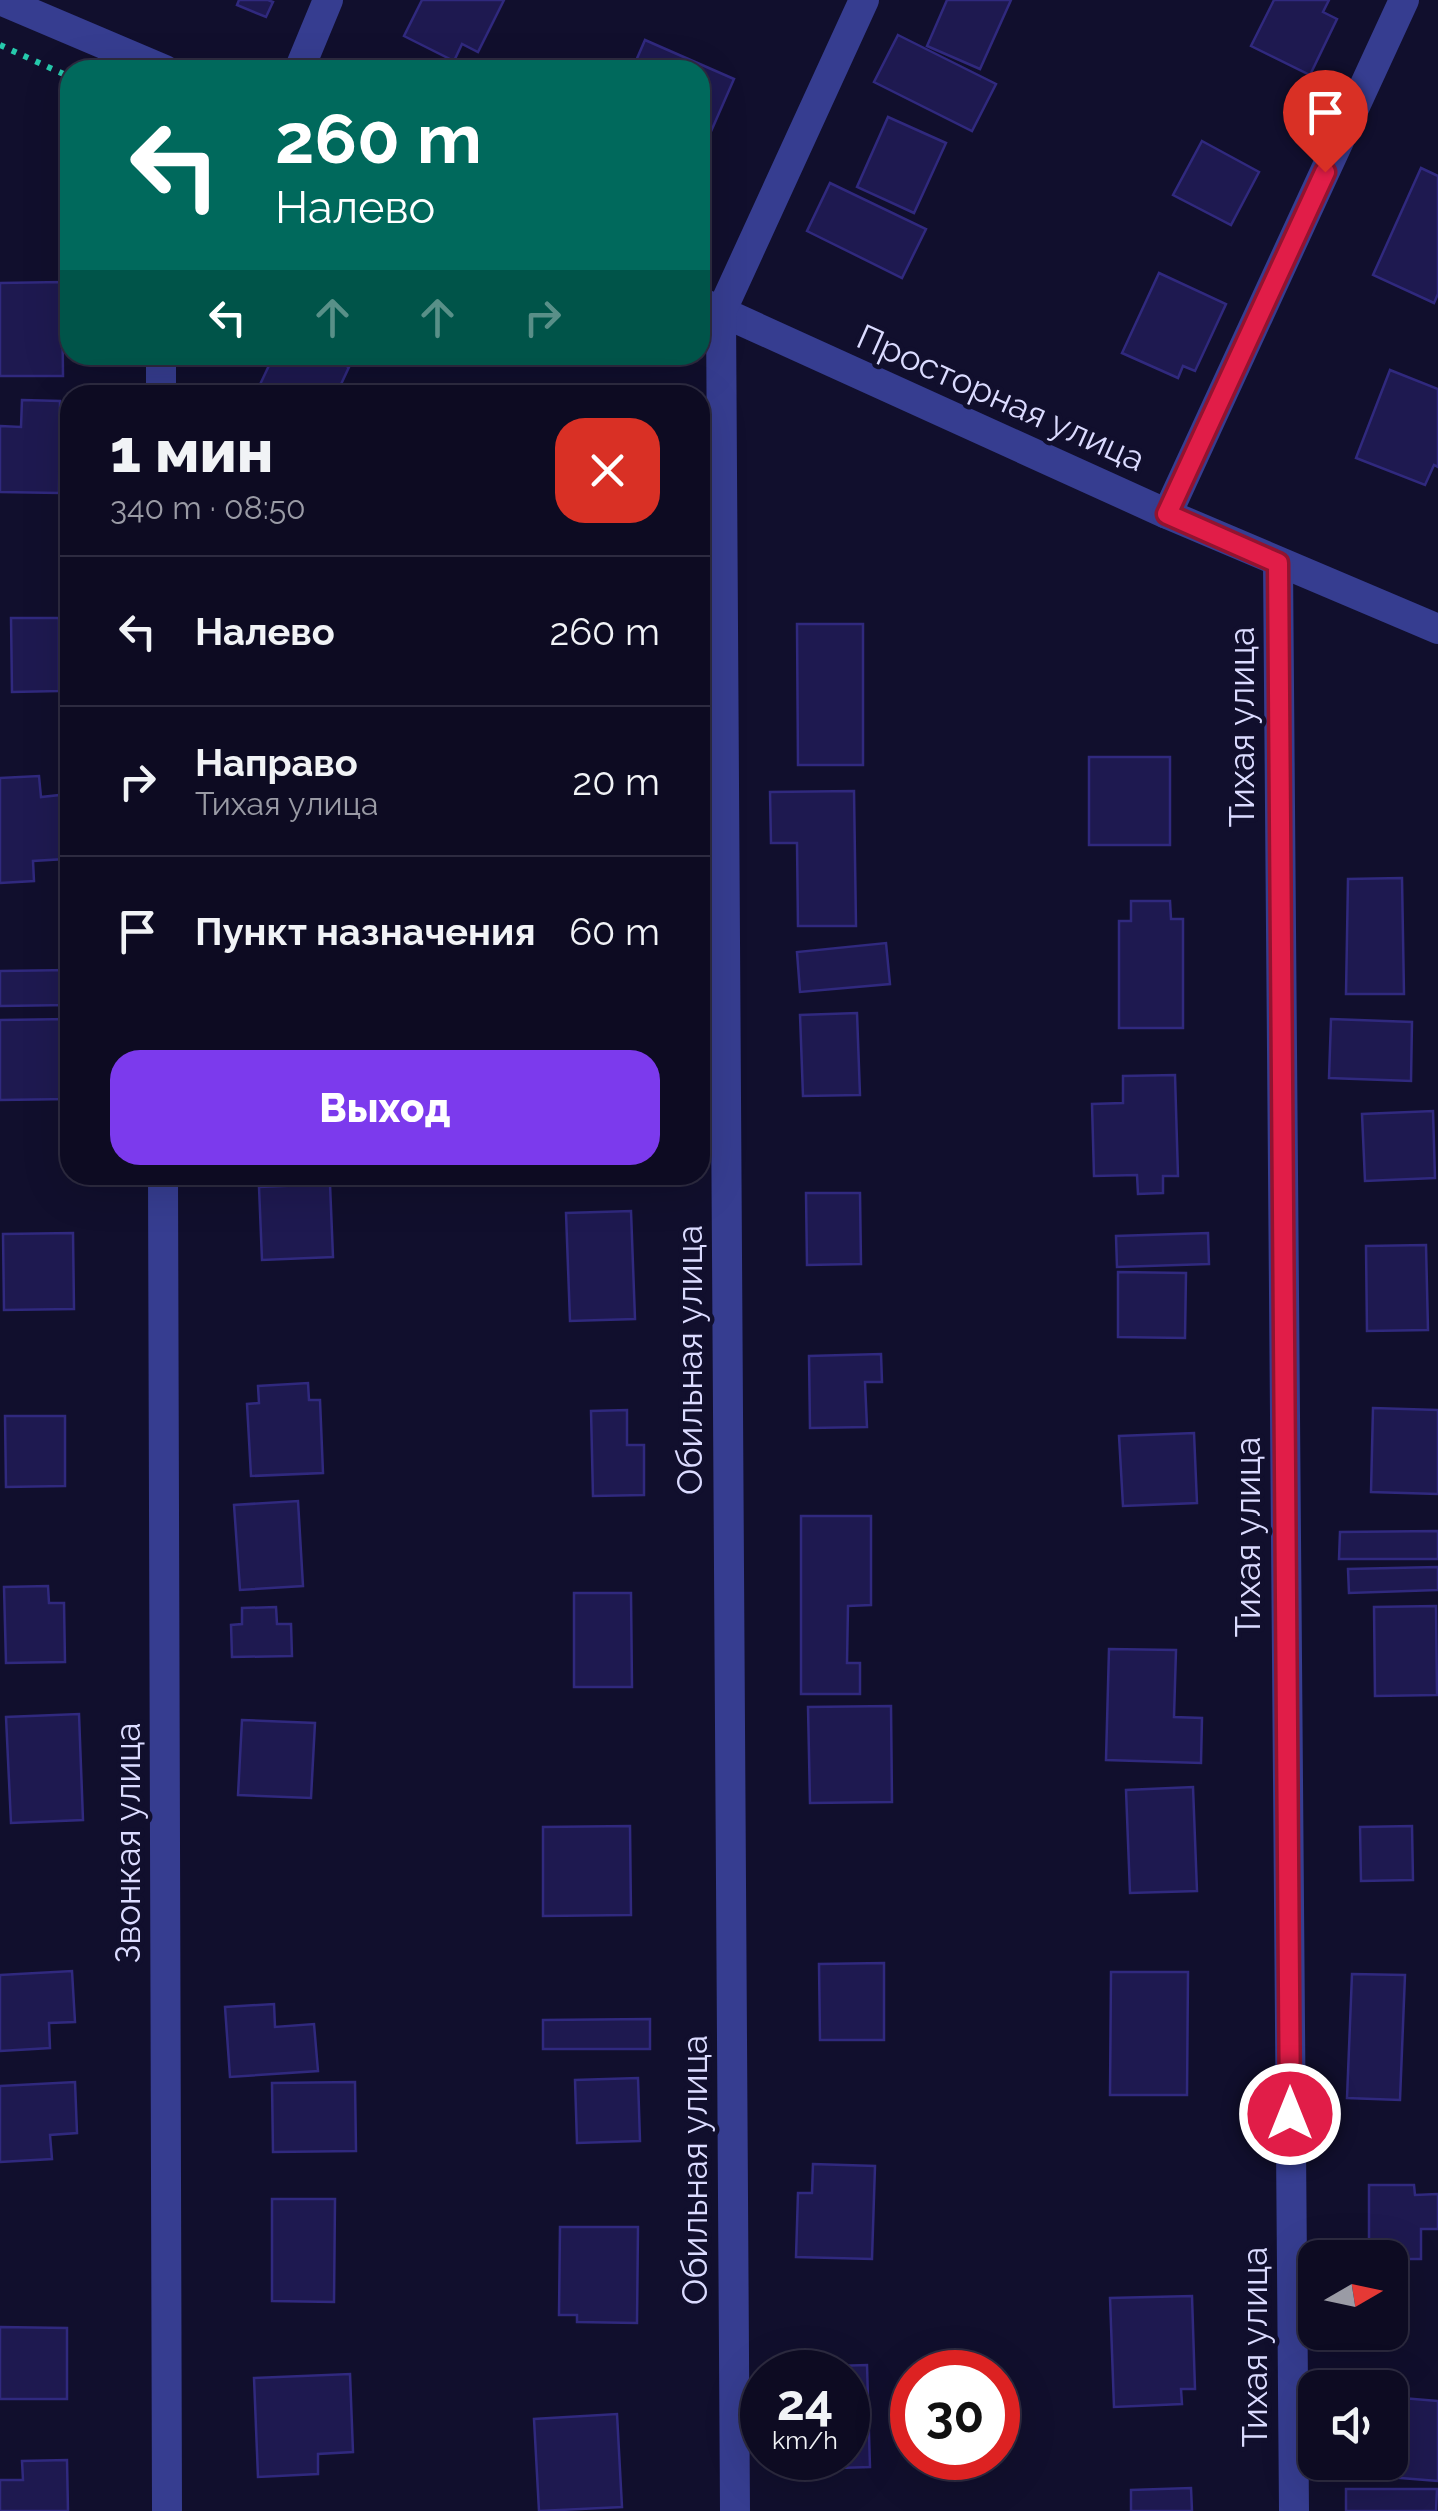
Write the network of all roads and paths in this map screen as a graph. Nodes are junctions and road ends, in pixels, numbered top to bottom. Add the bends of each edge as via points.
1 (0, 0) edge
2 (328, 0) edge
3 (864, 0) edge
4 (1404, 0) edge
5 (0, 45) edge
6 (141, 60) edge
7 (303, 60) edge
8 (60, 72) edge
9 (710, 307) edge
10 (1167, 514) junction
11 (1278, 563) junction
12 (1438, 629) edge
13 (164, 1185) edge
14 (167, 2511) edge
15 (735, 2511) edge
16 (1294, 2511) edge

1 - 6 street
2 - 7 street
3 - 9 street, Обильная улица
4 - 10 street
5 - 8 path
9 - 10 street, Просторная улица
9 - 15 street, Обильная улица
10 - 11 street, Просторная улица
11 - 12 street, Просторная улица
11 - 16 street, Тихая улица
13 - 14 street, Звонкая улица

